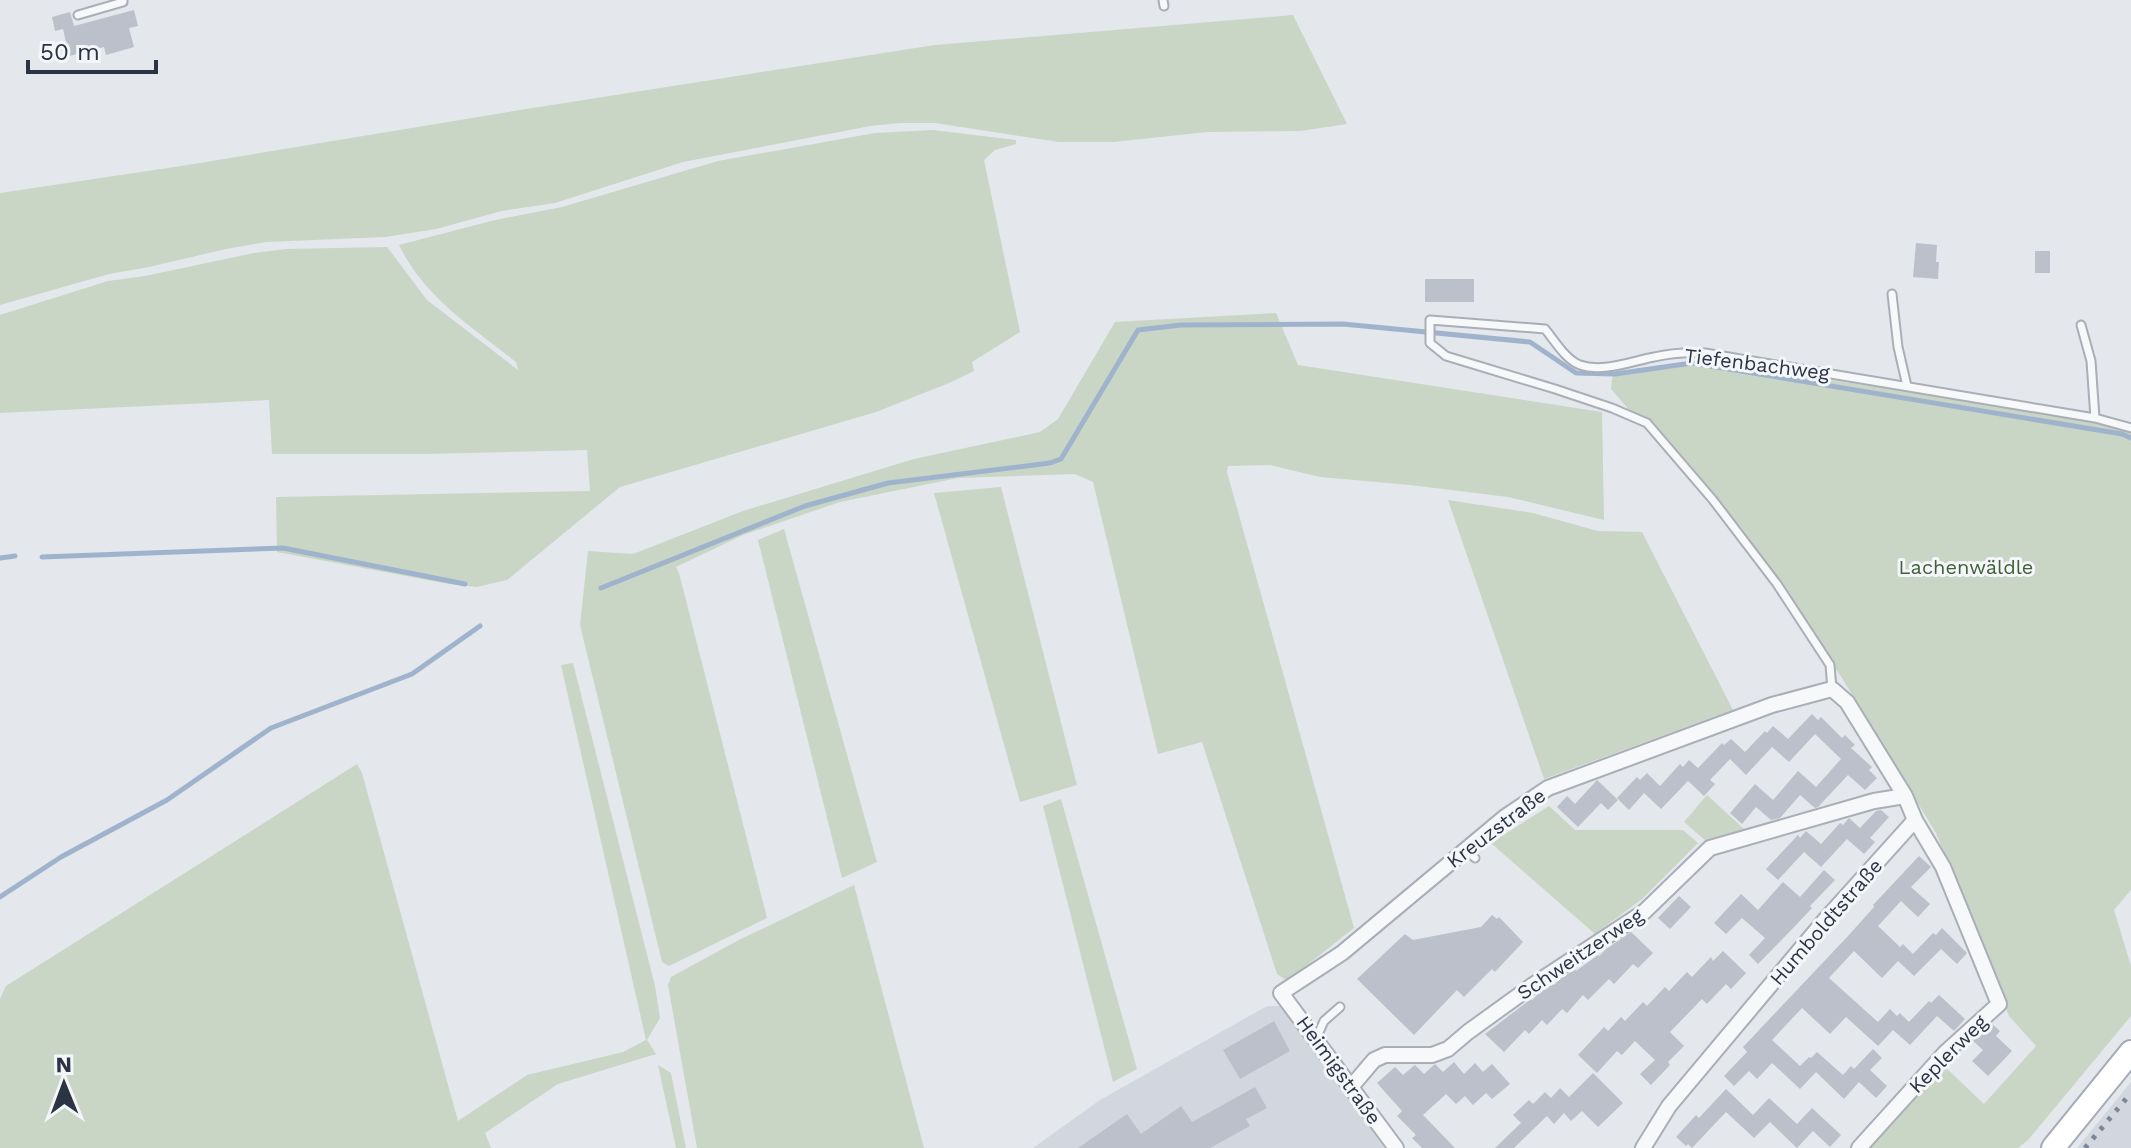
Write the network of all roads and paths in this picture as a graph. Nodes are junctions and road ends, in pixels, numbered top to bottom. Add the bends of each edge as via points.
1 (123, 0) edge
2 (78, 15) dead end
3 (1892, 294) dead end
4 (2081, 325) dead end
5 (1907, 386) junction
6 (2095, 418) junction
7 (2131, 428) edge
8 (1832, 689) junction
9 (1905, 796) junction
10 (1915, 820) junction
11 (1281, 993) joint
12 (1340, 1007) dead end
13 (1316, 1039) junction
14 (2131, 1052) edge
15 (1351, 1087) junction
16 (2053, 1147) edge
17 (1396, 1148) edge
18 (1643, 1148) edge
19 (1859, 1148) edge

1 - 2 lane
3 - 5 lane
4 - 6 lane via 2091,361
5 - 6 lane, Tiefenbachweg
5 - 8 lane, Tiefenbachweg via 1690,352 1625,364 1579,365 1545,329 1430,320 1430,343 1446,356 1570,393 1647,423 1777,584 1830,665
6 - 7 lane, Tiefenbachweg
8 - 9 street via 1847,702
8 - 11 street, Kreuzstraße via 1772,705 1548,788 1505,817 1470,854 1342,953
9 - 10 street
9 - 15 street, Schweitzerweg via 1710,848 1644,912 1448,1049 1432,1055 1385,1055
10 - 18 street, Humboldtstraße via 1669,1106
10 - 19 street, Keplerweg via 1943,867 1999,1004 1945,1053
11 - 13 street, Heimigstraße
12 - 13 lane via 1324,1021
13 - 15 street, Heimigstraße
14 - 16 main road
15 - 17 street, Heimigstraße

